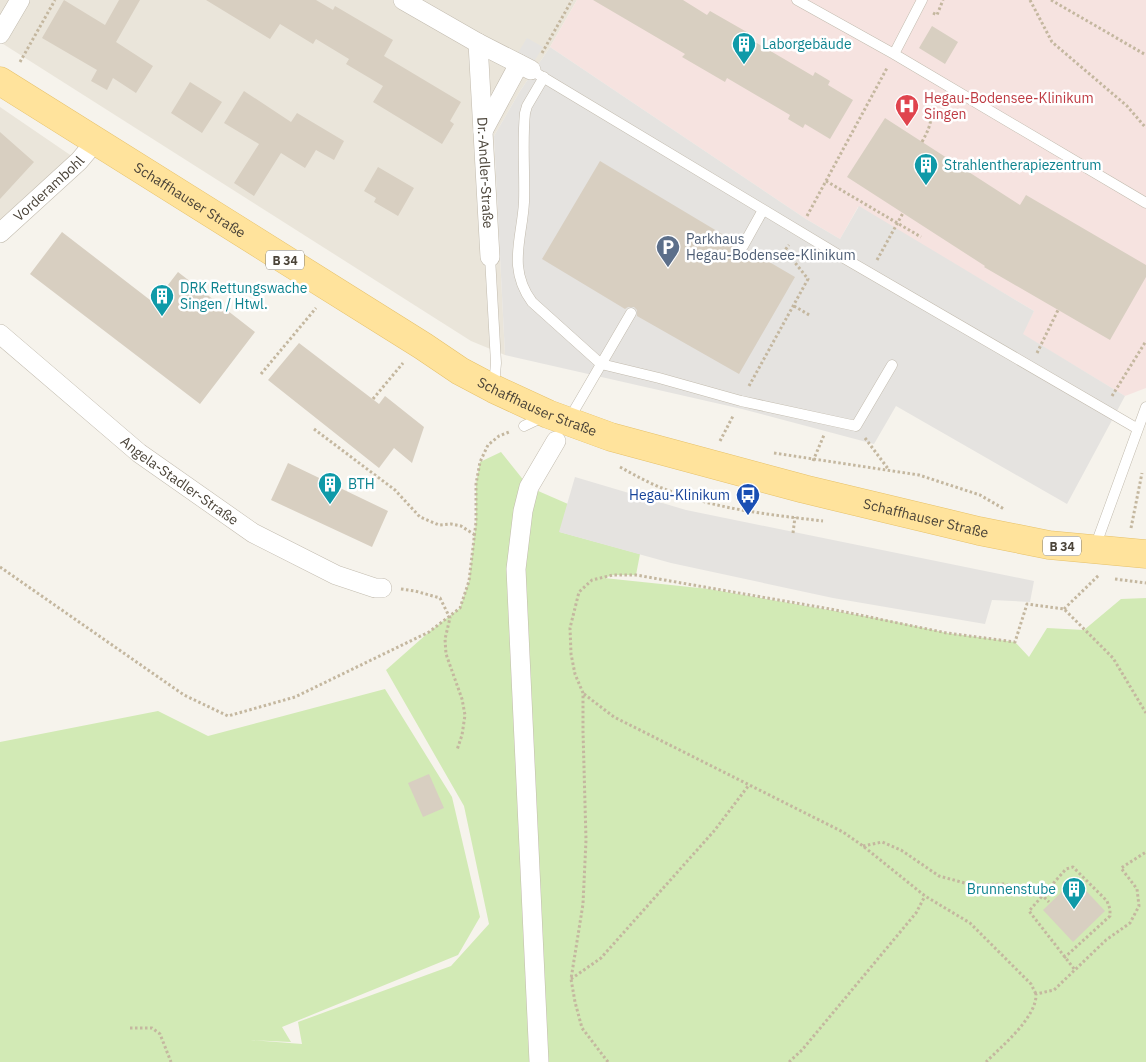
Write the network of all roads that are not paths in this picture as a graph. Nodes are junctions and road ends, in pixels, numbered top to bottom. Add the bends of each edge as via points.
1 (20, 0) edge
2 (402, 0) edge
3 (797, 0) edge
4 (922, 0) edge
5 (0, 34) edge
6 (478, 43) junction
7 (894, 54) junction
8 (532, 71) junction
9 (0, 81) edge
10 (483, 132) junction
11 (95, 142) junction
12 (1146, 203) edge
13 (763, 210) junction
14 (0, 234) edge
15 (743, 246) dead end
16 (490, 257) joint
17 (632, 313) dead end
18 (0, 334) edge
19 (601, 364) junction
20 (892, 365) dead end
21 (494, 389) junction
22 (1146, 407) edge
23 (524, 426) road end
24 (1142, 426) edge
25 (559, 428) junction
26 (1138, 544) edge
27 (1097, 562) junction
28 (382, 588) road end
29 (539, 1062) edge

1 - 5 street
2 - 6 street
3 - 7 lane
4 - 7 lane
6 - 8 street
6 - 10 street, Dr.-Andler-Straße
7 - 12 lane
8 - 10 street
8 - 13 lane
8 - 19 lane via 525,113 524,203 517,245 521,283 532,302
9 - 11 main road, Schaffhauser Straße / B 34
10 - 16 street, Dr.-Andler-Straße
11 - 14 street, Vorderambohl via 79,161
11 - 21 main road, Schaffhauser Straße / B 34 via 460,371
13 - 15 lane
13 - 24 lane via 1103,409
16 - 21 lane, Dr.-Andler-Straße via 496,363
17 - 19 lane
18 - 28 street, Angela-Stadler-Straße via 138,453 253,533 336,575
19 - 20 lane via 741,402 856,426
19 - 25 lane
21 - 25 main road, Schaffhauser Straße / B 34
22 - 24 lane
23 - 25 lane
24 - 27 lane
25 - 27 main road, Schaffhauser Straße / B 34 via 611,437 892,511 1050,545
25 - 29 street via 529,487 516,569
26 - 27 main road, Schaffhauser Straße / B 34

